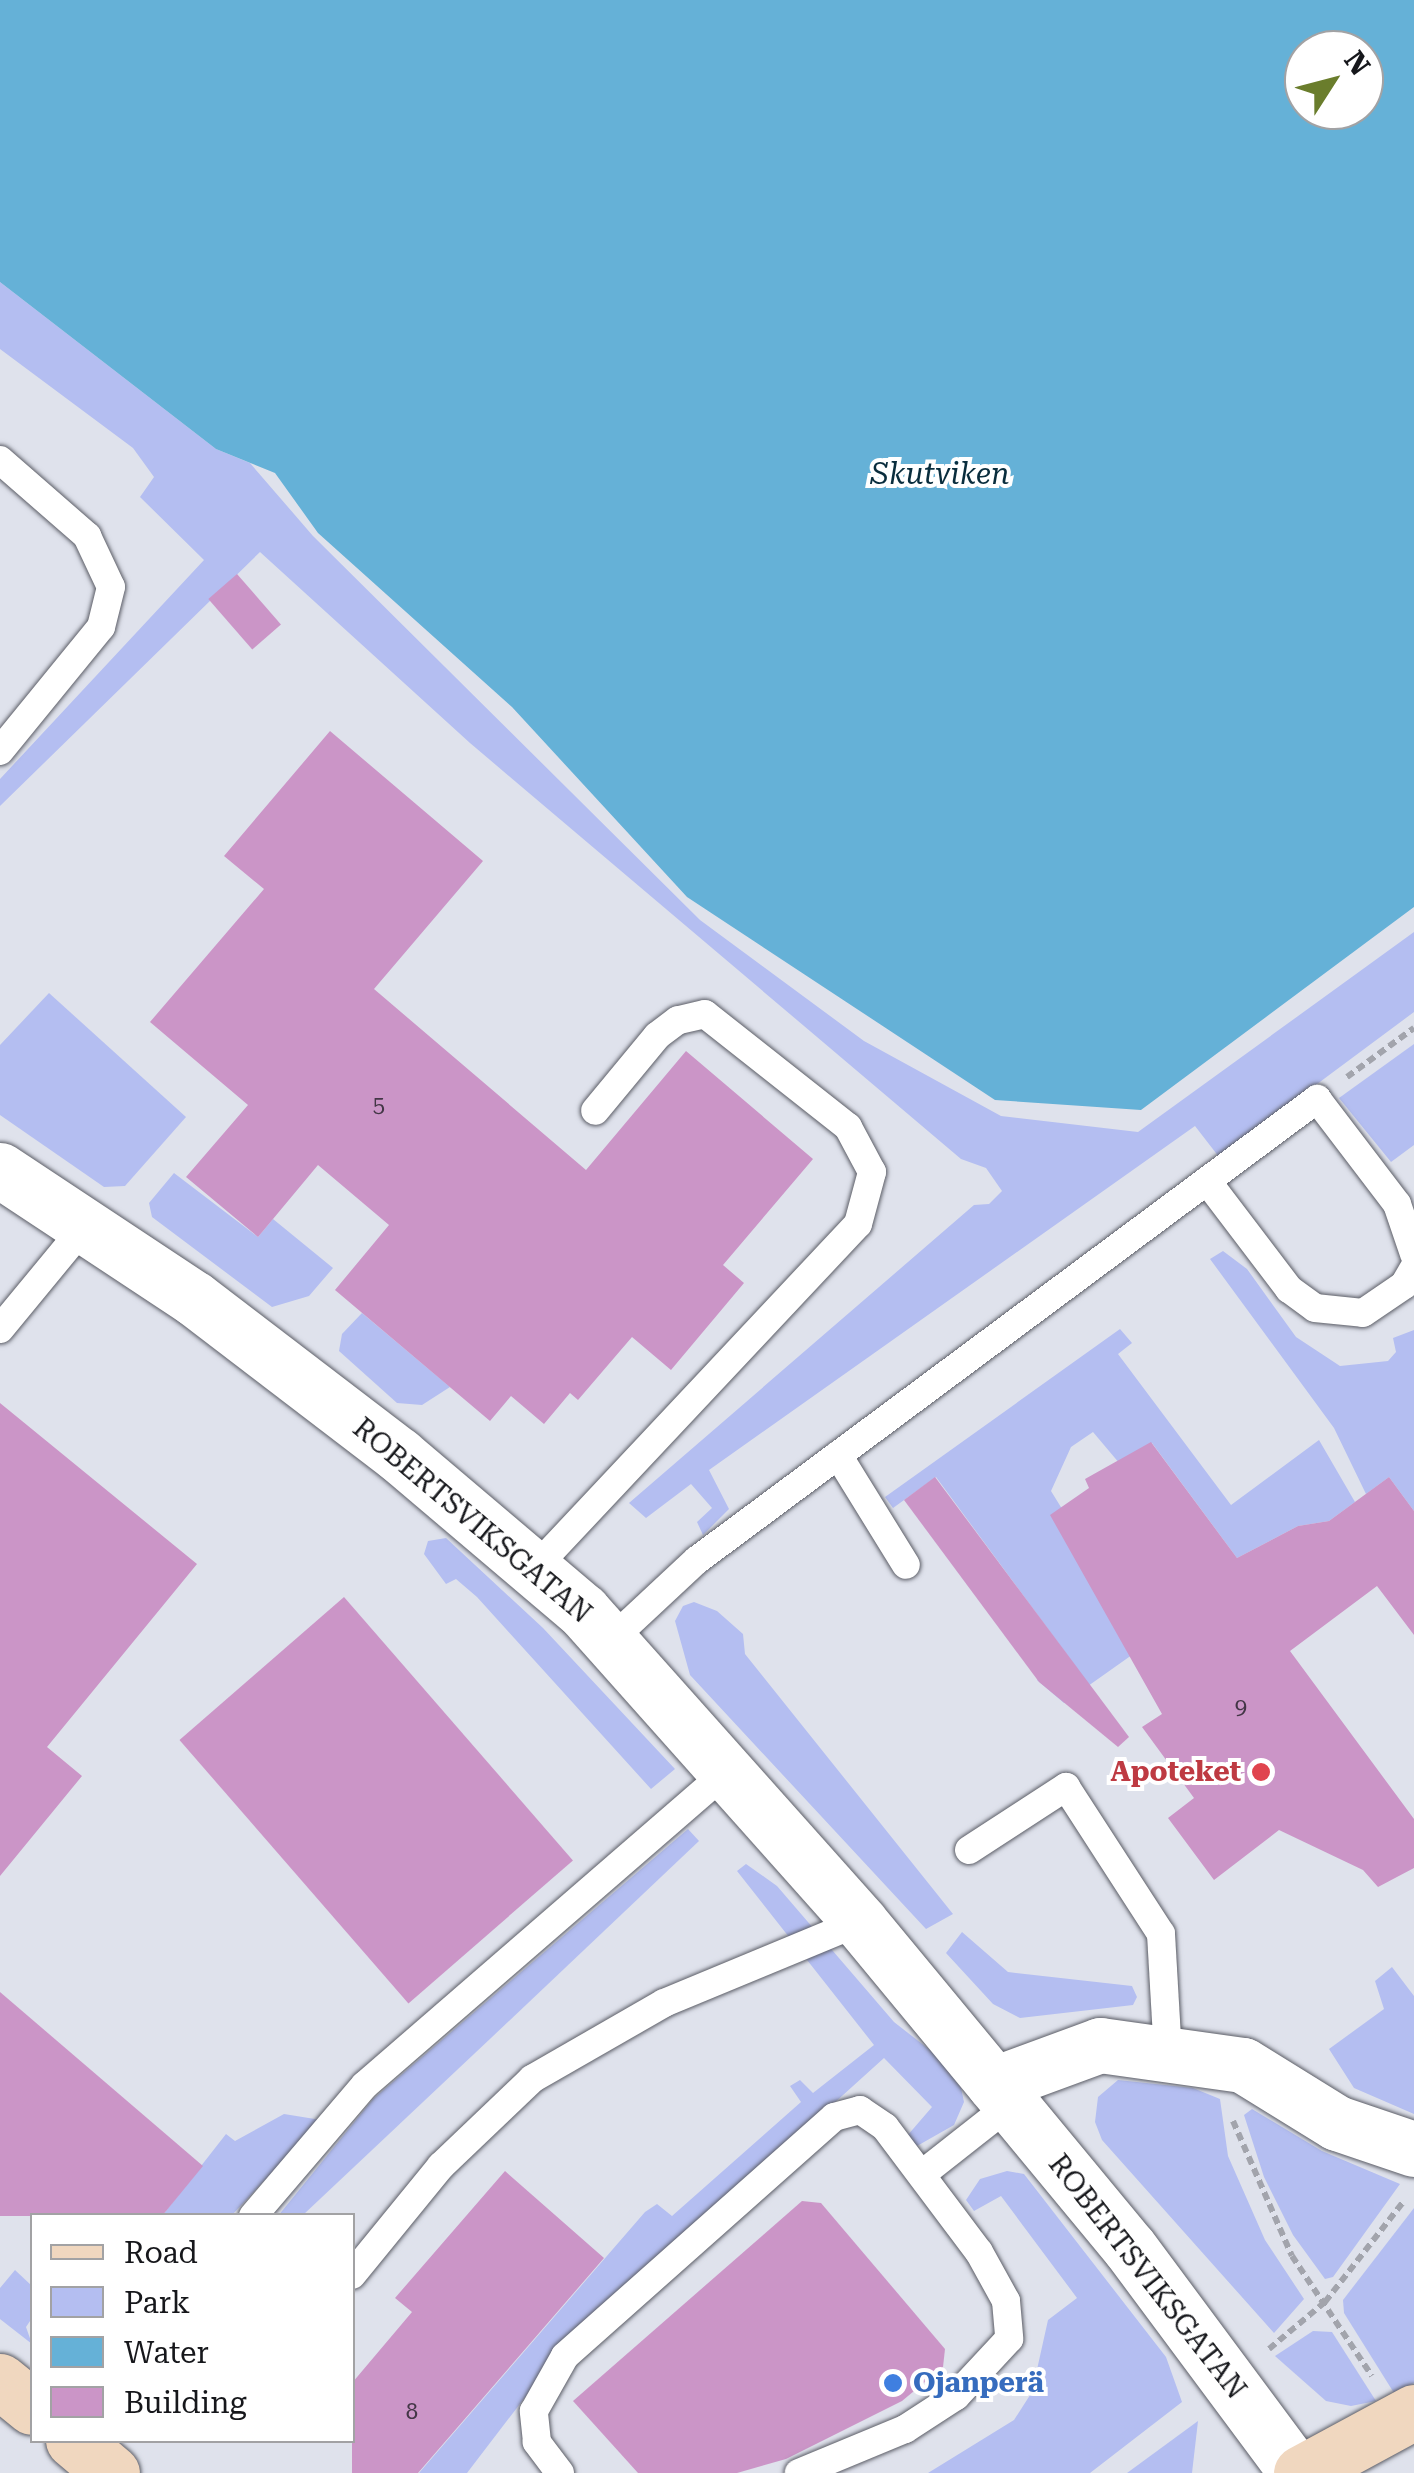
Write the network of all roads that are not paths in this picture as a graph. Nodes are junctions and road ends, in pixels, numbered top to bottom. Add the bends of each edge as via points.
1 (0, 460) edge
2 (0, 751) edge
3 (595, 1111) dead end
4 (0, 1170) edge
5 (1206, 1180) junction
6 (85, 1226) junction
7 (1414, 1254) edge
8 (1414, 1268) edge
9 (0, 1328) edge
10 (838, 1455) junction
11 (906, 1565) dead end
12 (534, 1570) junction
13 (610, 1641) junction
14 (725, 1773) junction
15 (969, 1850) dead end
16 (860, 1922) junction
17 (1192, 2058) junction
18 (1002, 2094) junction
19 (1414, 2149) edge
20 (922, 2174) junction
21 (256, 2213) edge
22 (355, 2271) edge
23 (0, 2380) edge
24 (30, 2405) edge
25 (1405, 2417) edge
26 (77, 2443) edge
27 (112, 2473) edge
28 (560, 2473) edge
29 (799, 2473) edge
30 (1299, 2473) edge

1 - 2 lane via 87,536 111,587 101,628
3 - 12 lane via 657,1036 678,1020 704,1014 848,1127 872,1172 858,1224
4 - 6 street, ROBERTSVIKSGATAN
5 - 7 lane via 1317,1099 1396,1204
5 - 8 lane via 1289,1289 1315,1308 1363,1313 1404,1285
5 - 10 lane
6 - 9 lane
6 - 12 street, ROBERTSVIKSGATAN via 258,1347
10 - 11 lane
10 - 13 lane via 697,1560
12 - 13 street, ROBERTSVIKSGATAN
13 - 14 street, ROBERTSVIKSGATAN
14 - 16 street, ROBERTSVIKSGATAN
14 - 21 lane via 365,2086
15 - 17 lane via 1066,1787 1161,1934
16 - 18 street, ROBERTSVIKSGATAN
16 - 22 lane via 664,2003 532,2079 441,2166
17 - 18 street via 1100,2045
17 - 19 street via 1242,2064 1337,2123
18 - 20 lane
18 - 30 street, ROBERTSVIKSGATAN
20 - 28 lane via 885,2126 860,2110 834,2117 564,2356 534,2411 537,2442
20 - 29 lane via 1006,2302 1009,2339 956,2396 905,2430
23 - 24 street
25 - 30 street
26 - 27 street

